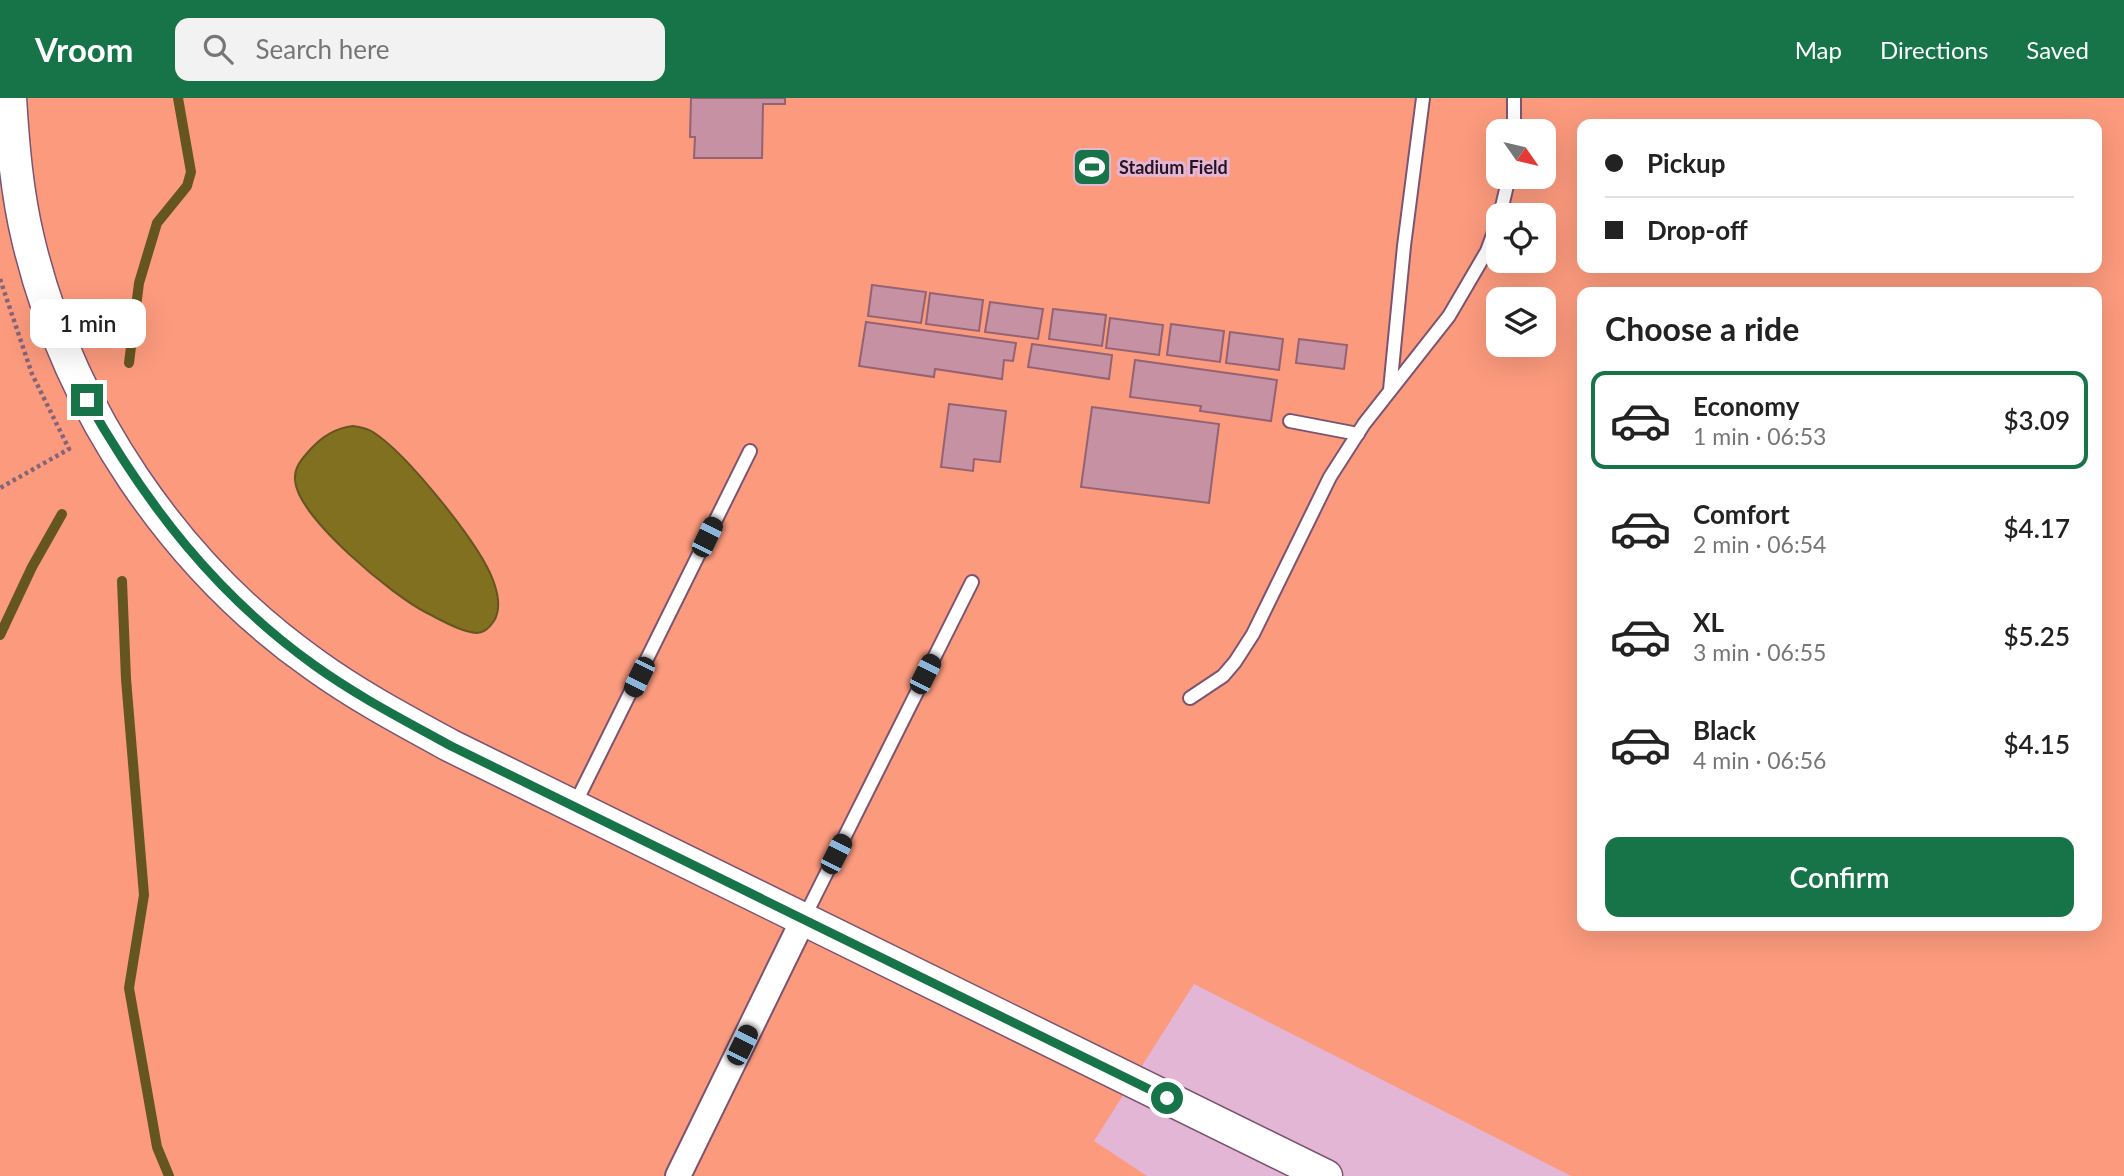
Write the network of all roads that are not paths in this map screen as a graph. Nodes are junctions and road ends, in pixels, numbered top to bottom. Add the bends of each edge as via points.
1 (10, 98) edge
2 (1423, 98) edge
3 (1514, 98) edge
4 (1514, 119) edge
5 (1486, 253) edge
6 (1390, 390) junction
7 (1290, 421) dead end
8 (1358, 434) junction
9 (750, 451) dead end
10 (972, 582) dead end
11 (1190, 698) dead end
12 (574, 806) junction
13 (803, 920) junction
14 (678, 1176) edge
15 (1326, 1176) edge

1 - 12 street via 18,187 29,240 66,353 108,438 178,538 245,609 313,665 451,746
2 - 6 lane
3 - 4 lane
5 - 6 lane via 1449,316
6 - 8 lane
7 - 8 lane
8 - 11 lane via 1331,477 1247,643 1223,676
9 - 12 lane
10 - 13 lane
12 - 13 street
13 - 14 street
13 - 15 street

